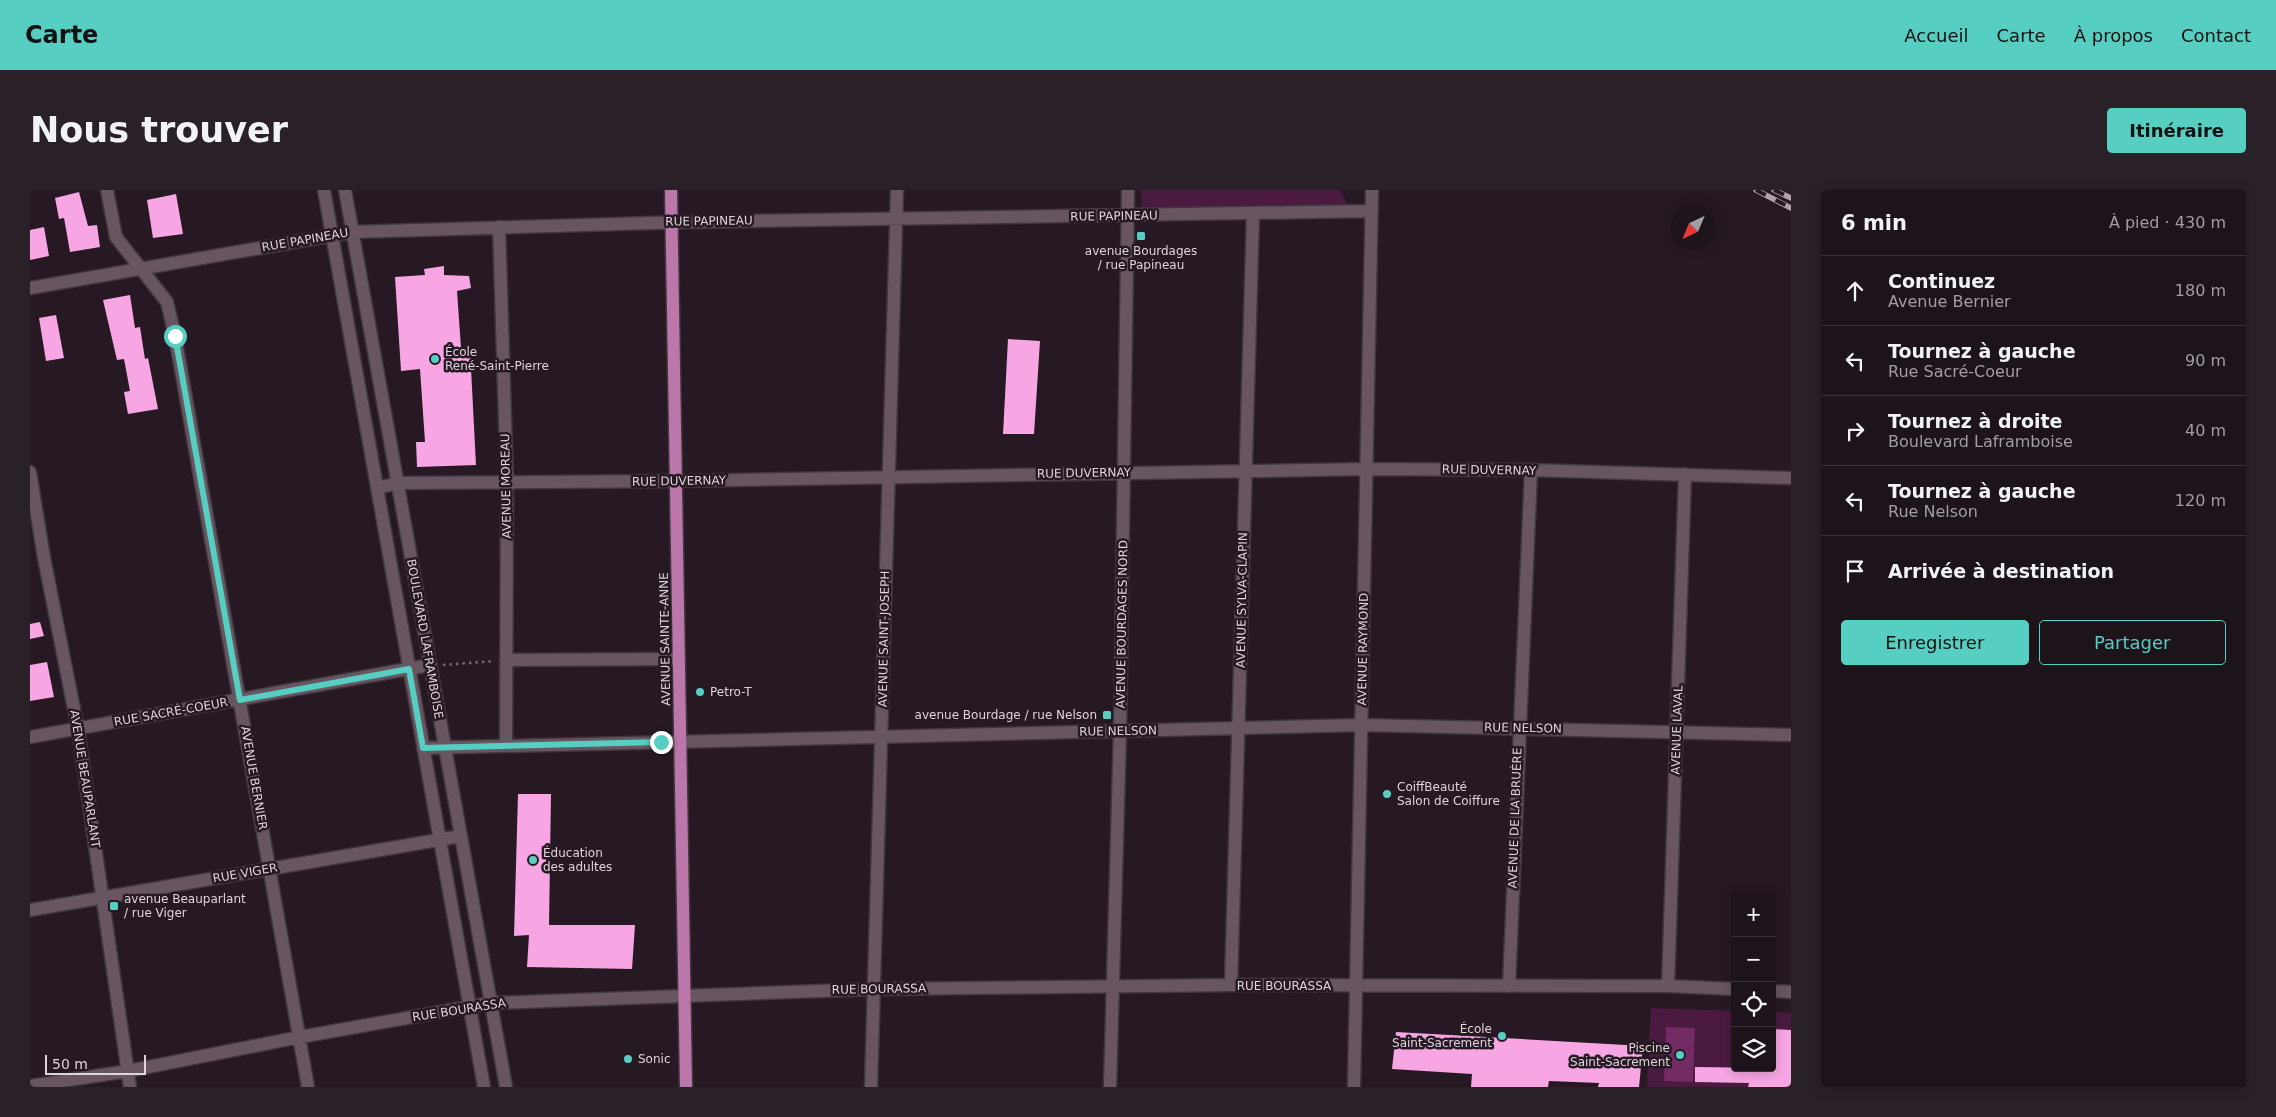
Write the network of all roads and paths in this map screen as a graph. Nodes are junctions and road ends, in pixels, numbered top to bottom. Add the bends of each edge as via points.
1 (107, 190) edge
2 (324, 190) edge
3 (345, 190) edge
4 (671, 190) edge
5 (897, 190) edge
6 (1128, 190) edge
7 (1372, 190) edge
8 (1372, 211) junction
9 (1253, 214) junction
10 (1128, 216) junction
11 (895, 218) junction
12 (671, 222) junction
13 (499, 227) junction
14 (352, 232) junction
15 (332, 235) junction
16 (140, 269) junction
17 (30, 288) edge
18 (1366, 469) junction
19 (1531, 470) junction
20 (1246, 471) junction
21 (30, 472) edge
22 (1124, 473) junction
23 (1685, 474) junction
24 (888, 477) junction
25 (1791, 478) edge
26 (507, 482) junction
27 (675, 482) junction
28 (398, 483) junction
29 (377, 488) junction
30 (679, 659) junction
31 (506, 660) junction
32 (436, 665) junction
33 (409, 669) junction
34 (442, 674) dead end
35 (240, 700) junction
36 (1361, 725) junction
37 (1519, 728) junction
38 (78, 729) junction
39 (1239, 729) junction
40 (1120, 731) junction
41 (1677, 732) junction
42 (1791, 735) edge
43 (30, 737) edge
44 (882, 737) junction
45 (680, 742) junction
46 (506, 746) junction
47 (423, 748) junction
48 (445, 748) junction
49 (461, 836) junction
50 (440, 839) junction
51 (270, 868) junction
52 (104, 899) junction
53 (30, 910) edge
54 (1232, 986) junction
55 (1356, 986) junction
56 (1509, 986) junction
57 (1668, 986) junction
58 (1113, 987) junction
59 (875, 989) junction
60 (1731, 989) edge
61 (1776, 991) edge
62 (1791, 992) edge
63 (686, 995) junction
64 (491, 1003) junction
65 (470, 1007) junction
66 (300, 1037) junction
67 (128, 1071) junction
68 (30, 1086) edge
69 (130, 1087) edge
70 (308, 1087) edge
71 (484, 1087) edge
72 (506, 1087) edge
73 (686, 1087) edge
74 (871, 1087) edge
75 (1110, 1087) edge
76 (1354, 1087) edge

1 - 16 street, AVENUE BERNIER via 116,237
2 - 15 street, BOULEVARD LAFRAMBOISE
3 - 14 street, BOULEVARD LAFRAMBOISE
4 - 12 main road, AVENUE SAINTE-ANNE
5 - 11 street, AVENUE SAINT-JOSEPH
6 - 10 street, AVENUE BOURDAGES NORD
7 - 8 street
8 - 9 street, RUE PAPINEAU
8 - 18 street, AVENUE RAYMOND
9 - 10 street, RUE PAPINEAU
9 - 20 street, AVENUE SYLVA-CLAPIN
10 - 11 street, RUE PAPINEAU
10 - 22 street, AVENUE BOURDAGES NORD
11 - 12 street, RUE PAPINEAU
11 - 24 street, AVENUE SAINT-JOSEPH
12 - 13 street, RUE PAPINEAU
12 - 27 main road, AVENUE SAINTE-ANNE
13 - 14 street, RUE PAPINEAU
13 - 26 street, AVENUE MOREAU
14 - 15 street, RUE PAPINEAU
14 - 28 street, BOULEVARD LAFRAMBOISE
15 - 16 street, RUE PAPINEAU
15 - 29 street, BOULEVARD LAFRAMBOISE
16 - 17 street, RUE PAPINEAU
16 - 35 street, AVENUE BERNIER via 167,302 175,336
18 - 19 street, RUE DUVERNAY
18 - 20 street, RUE DUVERNAY
18 - 36 street, AVENUE RAYMOND
19 - 23 street, RUE DUVERNAY
19 - 37 street, AVENUE DE LA BRUÈRE
20 - 22 street, RUE DUVERNAY
20 - 39 street, AVENUE SYLVA-CLAPIN
21 - 38 street, AVENUE BEAUPARLANT
22 - 24 street, RUE DUVERNAY
22 - 40 street, AVENUE BOURDAGES NORD
23 - 25 street, RUE DUVERNAY
23 - 41 street, AVENUE LAVAL
24 - 27 street, RUE DUVERNAY
24 - 44 street, AVENUE SAINT-JOSEPH
26 - 27 street, RUE DUVERNAY
26 - 28 street, RUE DUVERNAY
26 - 31 street, AVENUE MOREAU
27 - 30 main road, AVENUE SAINTE-ANNE
28 - 29 street, RUE DUVERNAY
28 - 32 street, BOULEVARD LAFRAMBOISE
29 - 33 street, BOULEVARD LAFRAMBOISE
30 - 31 street
30 - 45 main road, AVENUE SAINTE-ANNE
31 - 32 path
31 - 46 street, AVENUE MOREAU
32 - 33 street, RUE SACRÉ-COEUR
32 - 34 path
32 - 48 street, BOULEVARD LAFRAMBOISE
33 - 35 street, RUE SACRÉ-COEUR
33 - 47 street, BOULEVARD LAFRAMBOISE
35 - 38 street, RUE SACRÉ-COEUR
35 - 51 street, AVENUE BERNIER
36 - 37 street, RUE NELSON
36 - 39 street, RUE NELSON
36 - 55 street, AVENUE RAYMOND
37 - 41 street, RUE NELSON
37 - 56 street, AVENUE DE LA BRUÈRE
38 - 43 street, RUE SACRÉ-COEUR
38 - 52 street, AVENUE BEAUPARLANT
39 - 40 street, RUE NELSON
39 - 54 street, AVENUE SYLVA-CLAPIN
40 - 44 street, RUE NELSON
40 - 58 street, AVENUE BOURDAGES NORD
41 - 42 street, RUE NELSON
41 - 57 street, AVENUE LAVAL
44 - 45 street, RUE NELSON
44 - 59 street, AVENUE SAINT-JOSEPH
45 - 46 street, RUE NELSON
45 - 63 main road, AVENUE SAINTE-ANNE
46 - 48 street, RUE NELSON
47 - 48 street, RUE NELSON
47 - 50 street, BOULEVARD LAFRAMBOISE
48 - 49 street, BOULEVARD LAFRAMBOISE
49 - 50 street, RUE VIGER
49 - 64 street, BOULEVARD LAFRAMBOISE
50 - 51 street, RUE VIGER
50 - 65 street, BOULEVARD LAFRAMBOISE
51 - 52 street, RUE VIGER
51 - 66 street, AVENUE BERNIER
52 - 53 street, RUE VIGER
52 - 67 street, AVENUE BEAUPARLANT
54 - 55 street, RUE BOURASSA
54 - 58 street, RUE BOURASSA
55 - 56 street, RUE BOURASSA
55 - 76 street, AVENUE RAYMOND
56 - 57 street, RUE BOURASSA
57 - 60 street, RUE BOURASSA
58 - 59 street, RUE BOURASSA
58 - 75 street, AVENUE BOURDAGES NORD
59 - 63 street, RUE BOURASSA
59 - 74 street, AVENUE SAINT-JOSEPH
61 - 62 street
63 - 64 street, RUE BOURASSA
63 - 73 main road, AVENUE SAINTE-ANNE
64 - 65 street, RUE BOURASSA
64 - 72 street, BOULEVARD LAFRAMBOISE
65 - 66 street, RUE BOURASSA
65 - 71 street, BOULEVARD LAFRAMBOISE
66 - 67 street, RUE BOURASSA
66 - 70 street, AVENUE BERNIER
67 - 68 street, RUE BOURASSA
67 - 69 street, AVENUE BEAUPARLANT

